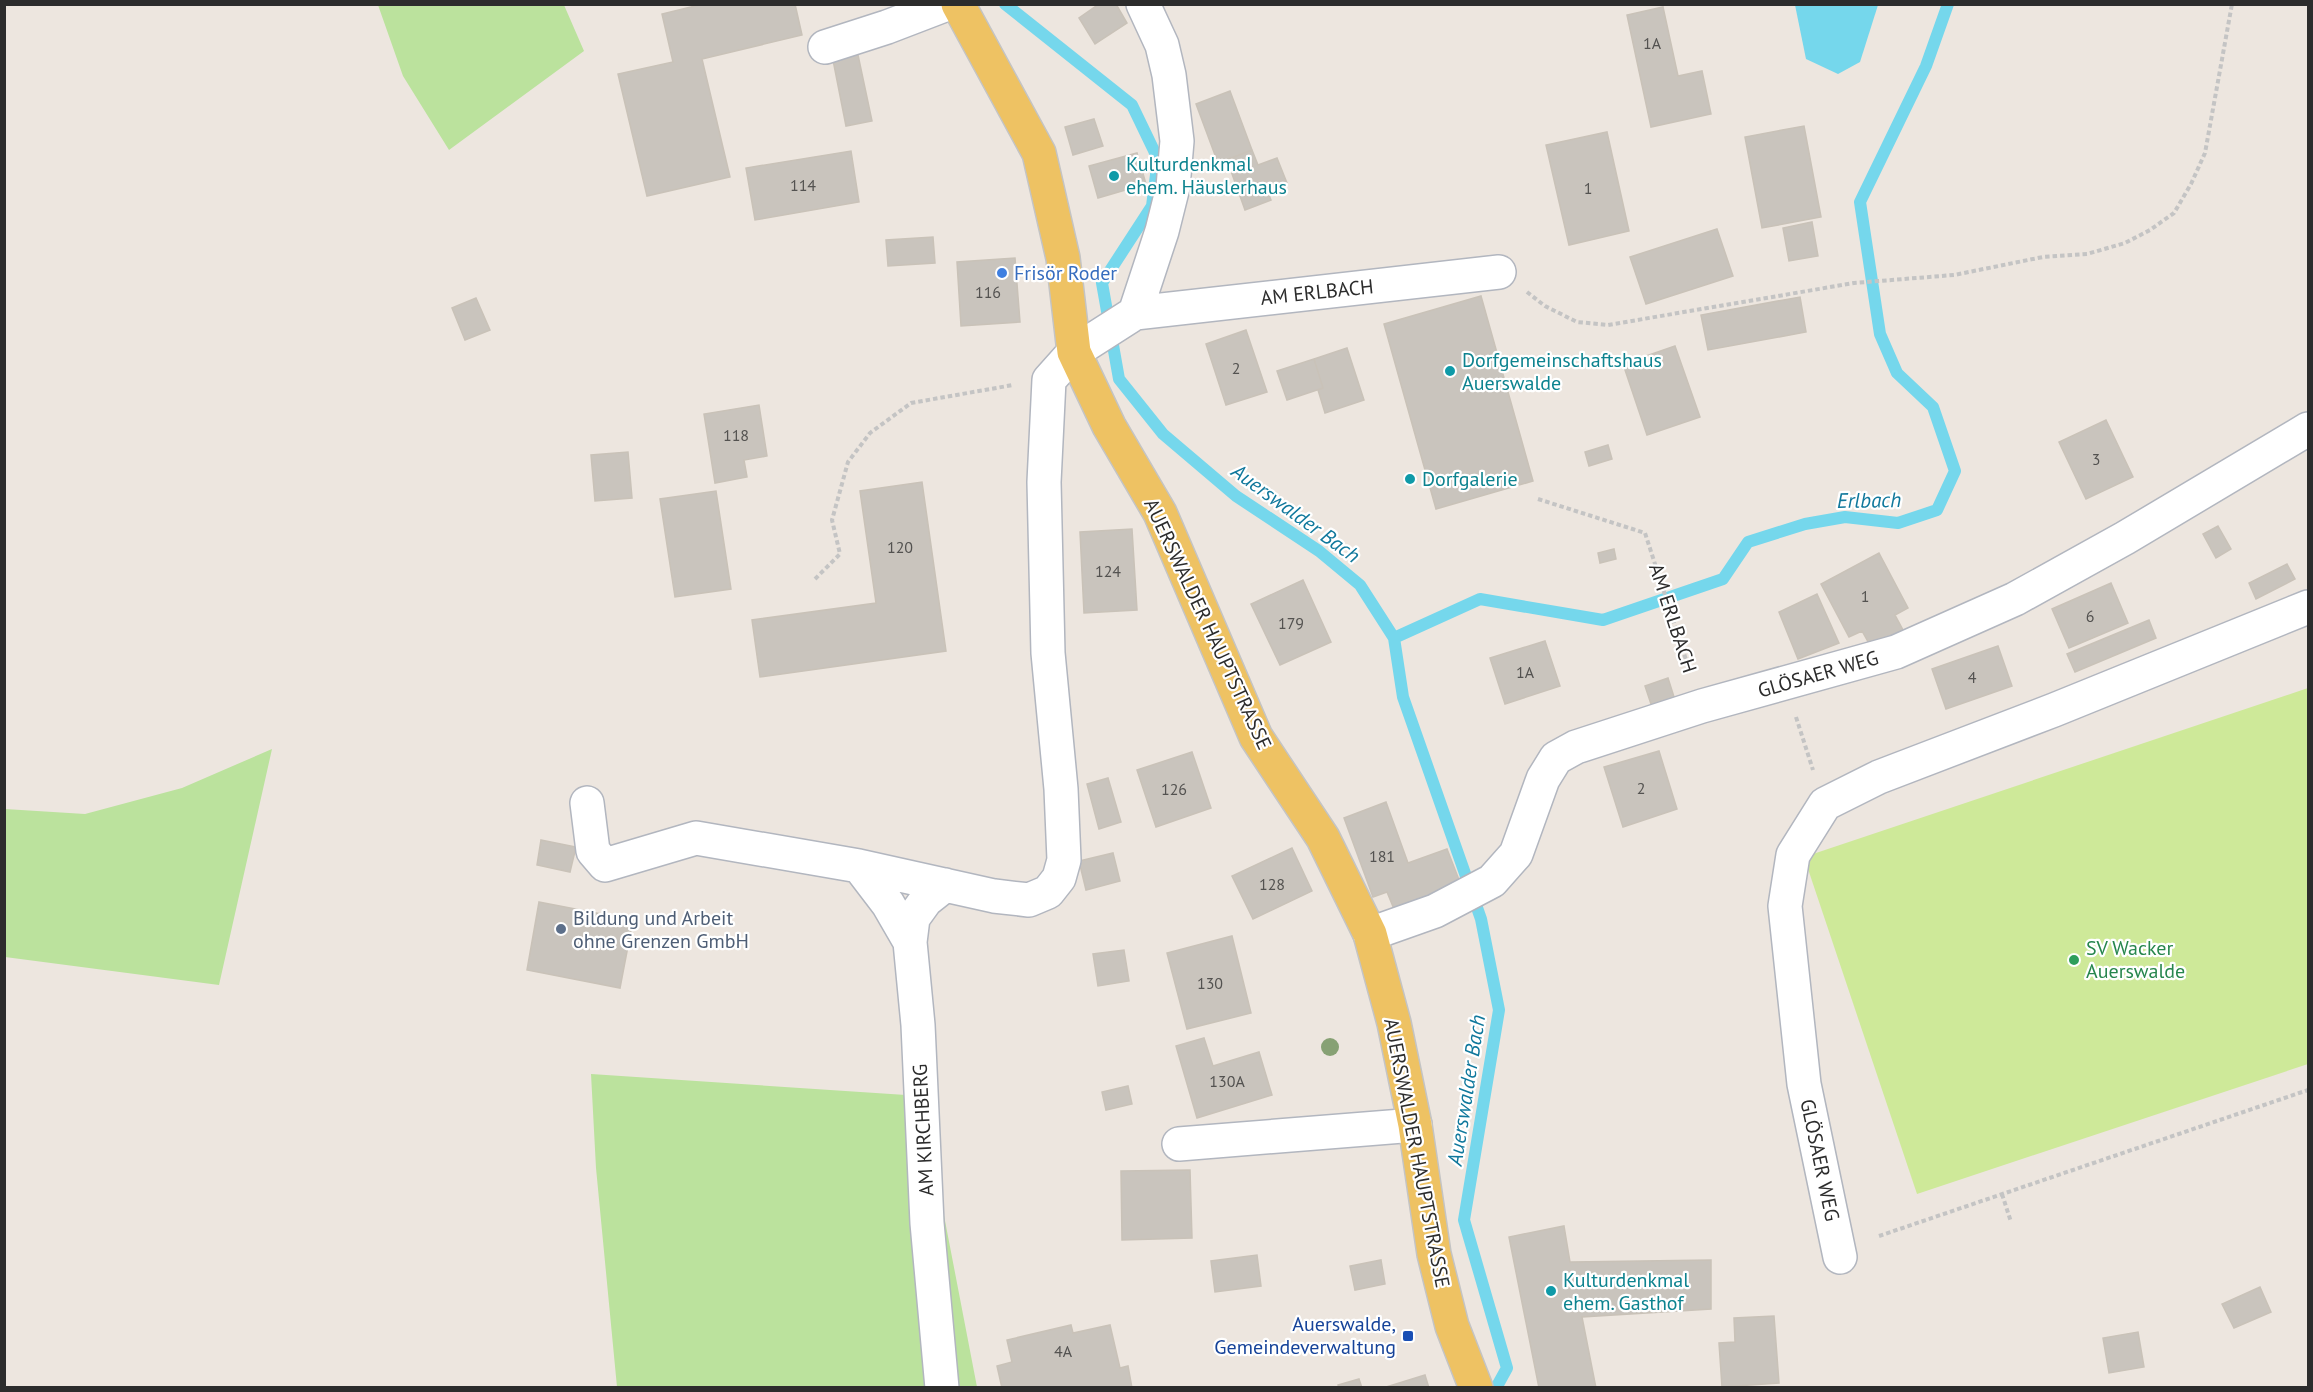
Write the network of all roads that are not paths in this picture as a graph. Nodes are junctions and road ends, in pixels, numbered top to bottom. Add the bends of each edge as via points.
1 (947, 4) edge
2 (958, 4) edge
3 (1143, 4) edge
4 (825, 47) dead end
5 (1499, 272) road end
6 (1107, 330) junction
7 (2308, 429) edge
8 (2308, 607) edge
9 (587, 803) dead end
10 (859, 866) junction
11 (945, 885) junction
12 (1370, 934) junction
13 (910, 942) junction
14 (1415, 1125) junction
15 (1179, 1143) dead end
16 (1840, 1257) dead end
17 (1473, 1381) edge
18 (942, 1388) edge

1 - 4 street
2 - 6 main road, AUERSWALDER HAUPTSTRASSE via 1039,153 1063,258
3 - 6 street via 1162,45 1177,141 1162,231
5 - 6 street, AM ERLBACH
6 - 11 street via 1049,380 1044,482 1048,653 1064,860 1059,878 1048,892 1029,900
6 - 12 main road, AUERSWALDER HAUPTSTRASSE via 1109,426 1160,513 1256,737 1323,838
7 - 12 street, GLÖSAER WEG via 2015,599 1896,652 1702,706 1576,747 1556,758 1543,779 1516,854 1492,881 1435,911
8 - 16 street, GLÖSAER WEG via 1879,777 1825,804 1793,855 1785,906 1804,1084
9 - 10 street via 593,851 605,865 696,838
10 - 11 street
10 - 13 street
11 - 13 street, AM KIRCHBERG via 926,900 913,918
12 - 14 main road, AUERSWALDER HAUPTSTRASSE
13 - 18 street, AM KIRCHBERG via 927,1223
14 - 15 street
14 - 17 main road, AUERSWALDER HAUPTSTRASSE via 1434,1254 1452,1326

